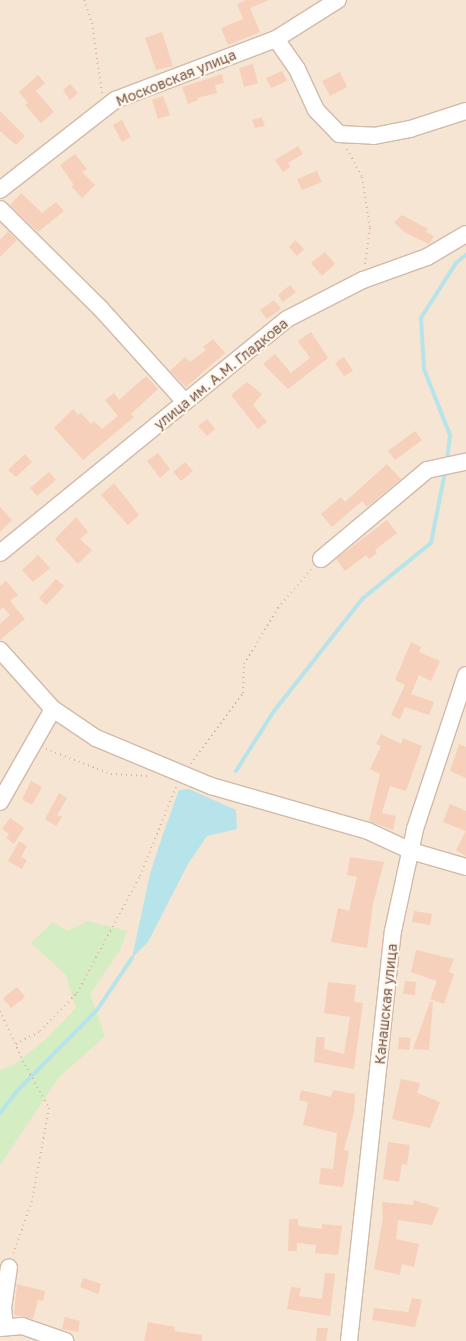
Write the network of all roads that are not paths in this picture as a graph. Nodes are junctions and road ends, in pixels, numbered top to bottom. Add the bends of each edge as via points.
1 (338, 0) edge
2 (276, 40) junction
3 (466, 111) edge
4 (0, 190) edge
5 (0, 209) edge
6 (466, 234) edge
7 (185, 402) junction
8 (466, 462) edge
9 (0, 553) edge
10 (321, 559) road end
11 (0, 650) edge
12 (466, 676) edge
13 (53, 709) junction
14 (0, 802) edge
15 (411, 851) junction
16 (466, 867) edge
17 (9, 1267) road end
18 (3, 1327) edge
19 (65, 1341) edge
20 (349, 1341) edge

1 - 2 street, Московская улица
2 - 3 street via 297,69 316,110 339,134 374,136 410,130
2 - 4 street, Московская улица via 115,100
5 - 7 street via 101,309
6 - 7 street, улица им. А.М. Гладкова via 427,256 363,280 287,319
7 - 9 street, улица им. А.М. Гладкова
8 - 10 street via 427,470
11 - 13 street
12 - 15 street, Канашская улица via 415,829
13 - 14 street
13 - 15 street via 96,738 183,774 238,795 368,831
15 - 16 street
15 - 20 street, Канашская улица via 393,931
17 - 18 street
18 - 19 street via 22,1326

